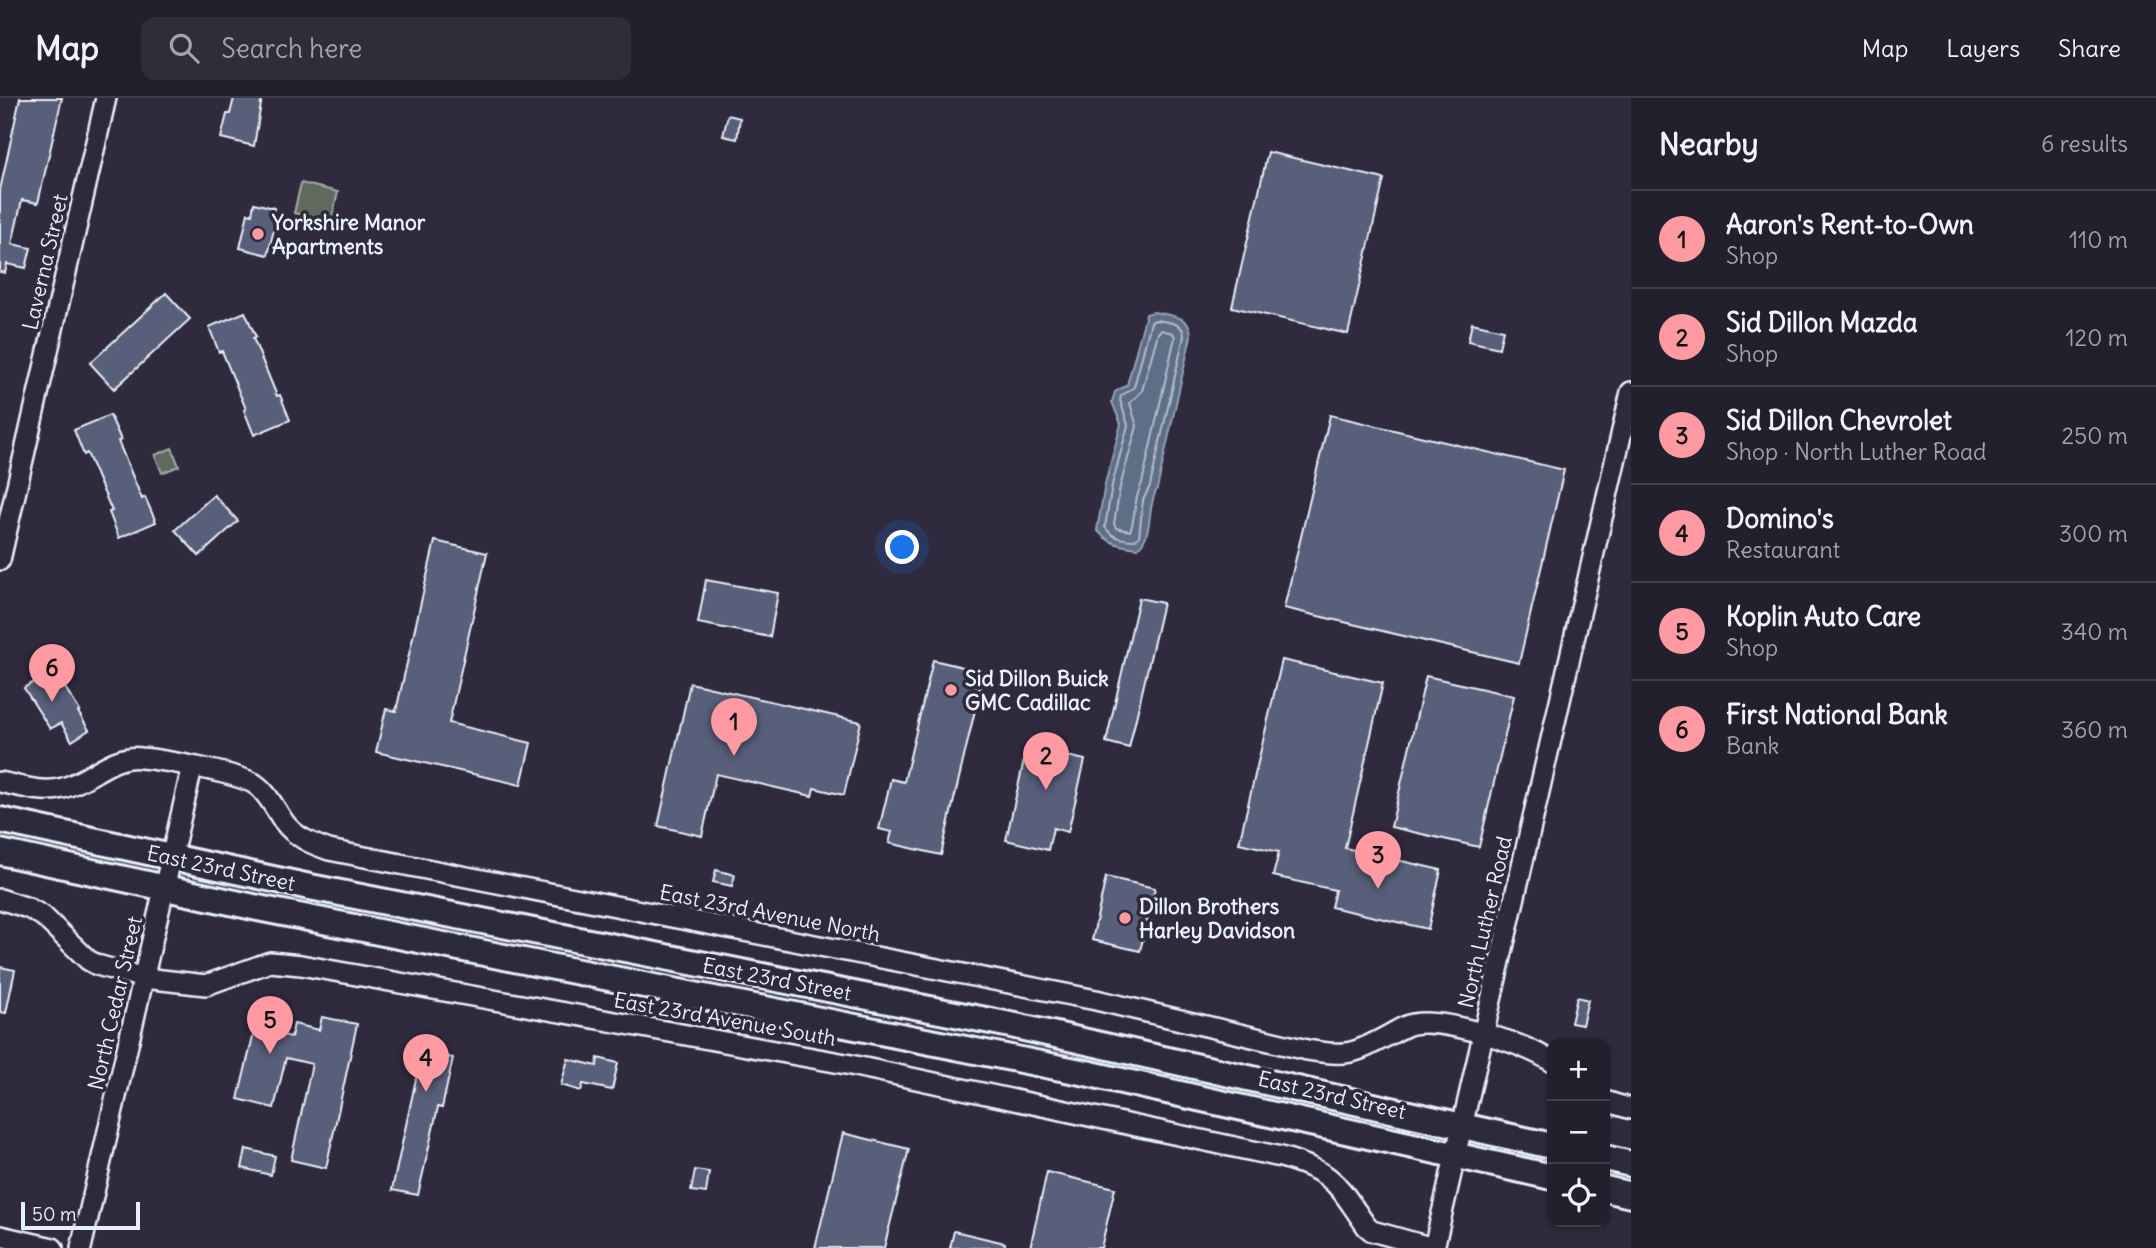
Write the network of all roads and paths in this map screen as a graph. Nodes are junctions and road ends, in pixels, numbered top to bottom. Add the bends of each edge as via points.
1 (106, 98) edge
2 (1631, 392) edge
3 (0, 560) edge
4 (192, 768) junction
5 (0, 782) edge
6 (0, 820) edge
7 (0, 852) edge
8 (171, 858) junction
9 (164, 889) junction
10 (0, 900) edge
11 (144, 978) junction
12 (1483, 1034) junction
13 (1547, 1059) edge
14 (1610, 1103) edge
15 (1631, 1109) edge
16 (1462, 1125) junction
17 (1547, 1145) edge
18 (1455, 1155) junction
19 (1610, 1159) edge
20 (1631, 1164) edge
21 (1547, 1176) edge
22 (1610, 1190) edge
23 (1631, 1195) edge
24 (0, 1236) edge
25 (44, 1247) edge
26 (81, 1248) edge
27 (1434, 1248) edge

1 - 3 street, Laverna Street
2 - 12 street, North Luther Road
4 - 5 street, East 23rd Avenue North via 127,757 59,789
4 - 8 street, North Cedar Street
4 - 12 street, East 23rd Avenue North via 254,784 295,833 329,849 1069,995 1318,1052 1351,1054 1413,1024
6 - 8 main road, East 23rd Street
7 - 9 main road, East 23rd Street
8 - 9 street, North Cedar Street
8 - 16 main road, East 23rd Street via 1010,1025
9 - 11 street, North Cedar Street
9 - 18 main road, East 23rd Street via 1061,1067
10 - 11 street, East 23rd Avenue South via 43,916 97,965
11 - 26 street, North Cedar Street
11 - 27 street, East 23rd Avenue South via 206,985 271,962 302,965 1019,1100 1303,1163 1335,1181 1372,1231
12 - 13 street, East 23rd Avenue North via 1529,1048
12 - 16 street, North Luther Road
14 - 15 street
16 - 17 main road, East 23rd Street
16 - 18 street, North Luther Road
18 - 21 main road, East 23rd Street
18 - 27 street, North Luther Road
19 - 20 main road
22 - 23 main road
24 - 25 street

